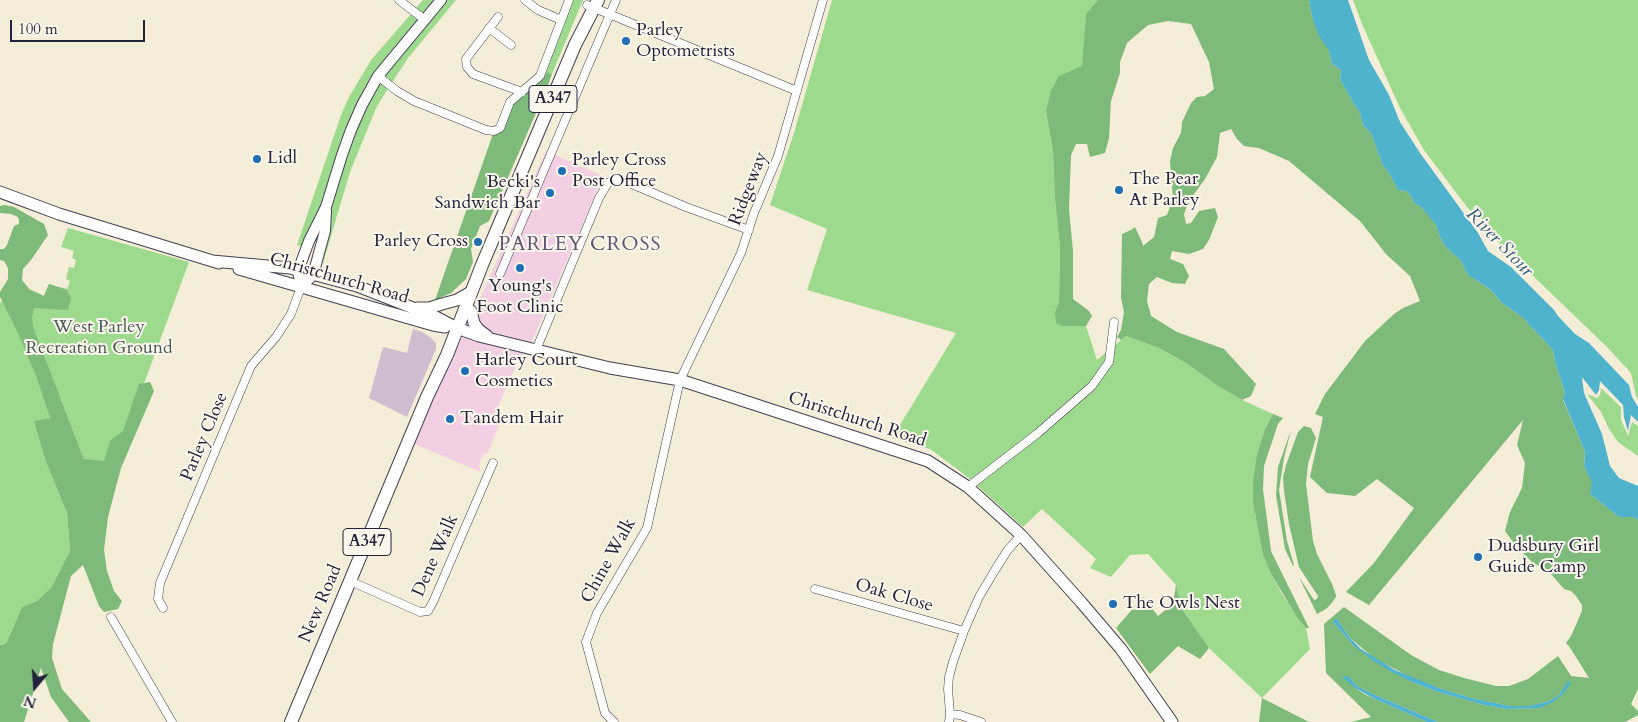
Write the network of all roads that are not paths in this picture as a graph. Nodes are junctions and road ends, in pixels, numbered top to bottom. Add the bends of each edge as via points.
1 (399, 0) edge
2 (441, 0) edge
3 (525, 0) edge
4 (569, 0) edge
5 (616, 0) edge
6 (823, 0) edge
7 (592, 3) edge
8 (610, 14) junction
9 (498, 17) dead end
10 (425, 20) junction
11 (562, 20) junction
12 (489, 28) junction
13 (511, 46) dead end
14 (378, 76) junction
15 (797, 91) junction
16 (522, 92) junction
17 (530, 152) junction
18 (0, 192) edge
19 (326, 207) junction
20 (749, 230) junction
21 (212, 261) junction
22 (298, 271) junction
23 (313, 274) junction
24 (500, 274) dead end
25 (301, 287) junction
26 (471, 292) junction
27 (410, 308) junction
28 (471, 311) junction
29 (1114, 322) dead end
30 (460, 329) junction
31 (496, 341) junction
32 (536, 350) junction
33 (680, 380) junction
34 (493, 463) dead end
35 (968, 488) junction
36 (1021, 535) junction
37 (350, 581) junction
38 (816, 589) dead end
39 (163, 608) dead end
40 (110, 617) dead end
41 (964, 631) junction
42 (949, 718) edge
43 (172, 722) edge
44 (291, 722) edge
45 (614, 722) edge
46 (981, 722) edge
47 (1172, 722) edge

1 - 10 street
2 - 10 street
3 - 11 street via 538,10
4 - 11 street
5 - 8 street
6 - 15 street, Ridgeway
7 - 8 street
7 - 17 main road, New Road / A347
8 - 15 street
8 - 24 street
9 - 12 street
10 - 14 street
11 - 16 street via 540,76
12 - 13 street
12 - 16 street via 466,59 467,67 473,74
14 - 16 street via 414,101 494,131 500,128 510,102
14 - 19 street via 351,130
15 - 20 street, Ridgeway via 778,156
17 - 26 main road, New Road / A347
17 - 28 main road, New Road via 515,205
18 - 21 main road, Christchurch Road via 59,214
19 - 22 street
19 - 23 street via 325,231
20 - 32 street via 615,179 608,183 600,198
20 - 33 street, Ridgeway via 742,253
21 - 22 main road, Christchurch Road
21 - 25 main road, Christchurch Road
22 - 23 main road, Christchurch Road
22 - 25 street
23 - 25 street
23 - 27 main road, Christchurch Road via 357,286
25 - 30 main road, Christchurch Road via 433,325
25 - 39 street, Parley Close via 291,314 247,375 160,583 158,599
26 - 27 main road via 429,308
26 - 30 main road, New Road / A347
27 - 30 main road, Christchurch Road
28 - 30 main road, New Road
28 - 31 main road via 478,328
29 - 35 street via 1109,362 1092,386
30 - 31 main road, Christchurch Road
30 - 37 main road, New Road / A347 via 427,397
31 - 32 main road, Christchurch Road
32 - 33 main road, Christchurch Road via 610,368
33 - 35 main road, Christchurch Road via 928,461
33 - 45 street, Chine Walk via 647,528 597,613 586,642 605,713
34 - 37 street, Dene Walk via 428,610 420,612
35 - 36 main road, Christchurch Road
36 - 41 street via 995,570
36 - 47 main road, Christchurch Road via 1120,648
37 - 44 main road, New Road / A347
38 - 41 street, Oak Close
40 - 43 street
41 - 42 street via 949,677
42 - 46 street via 960,715

